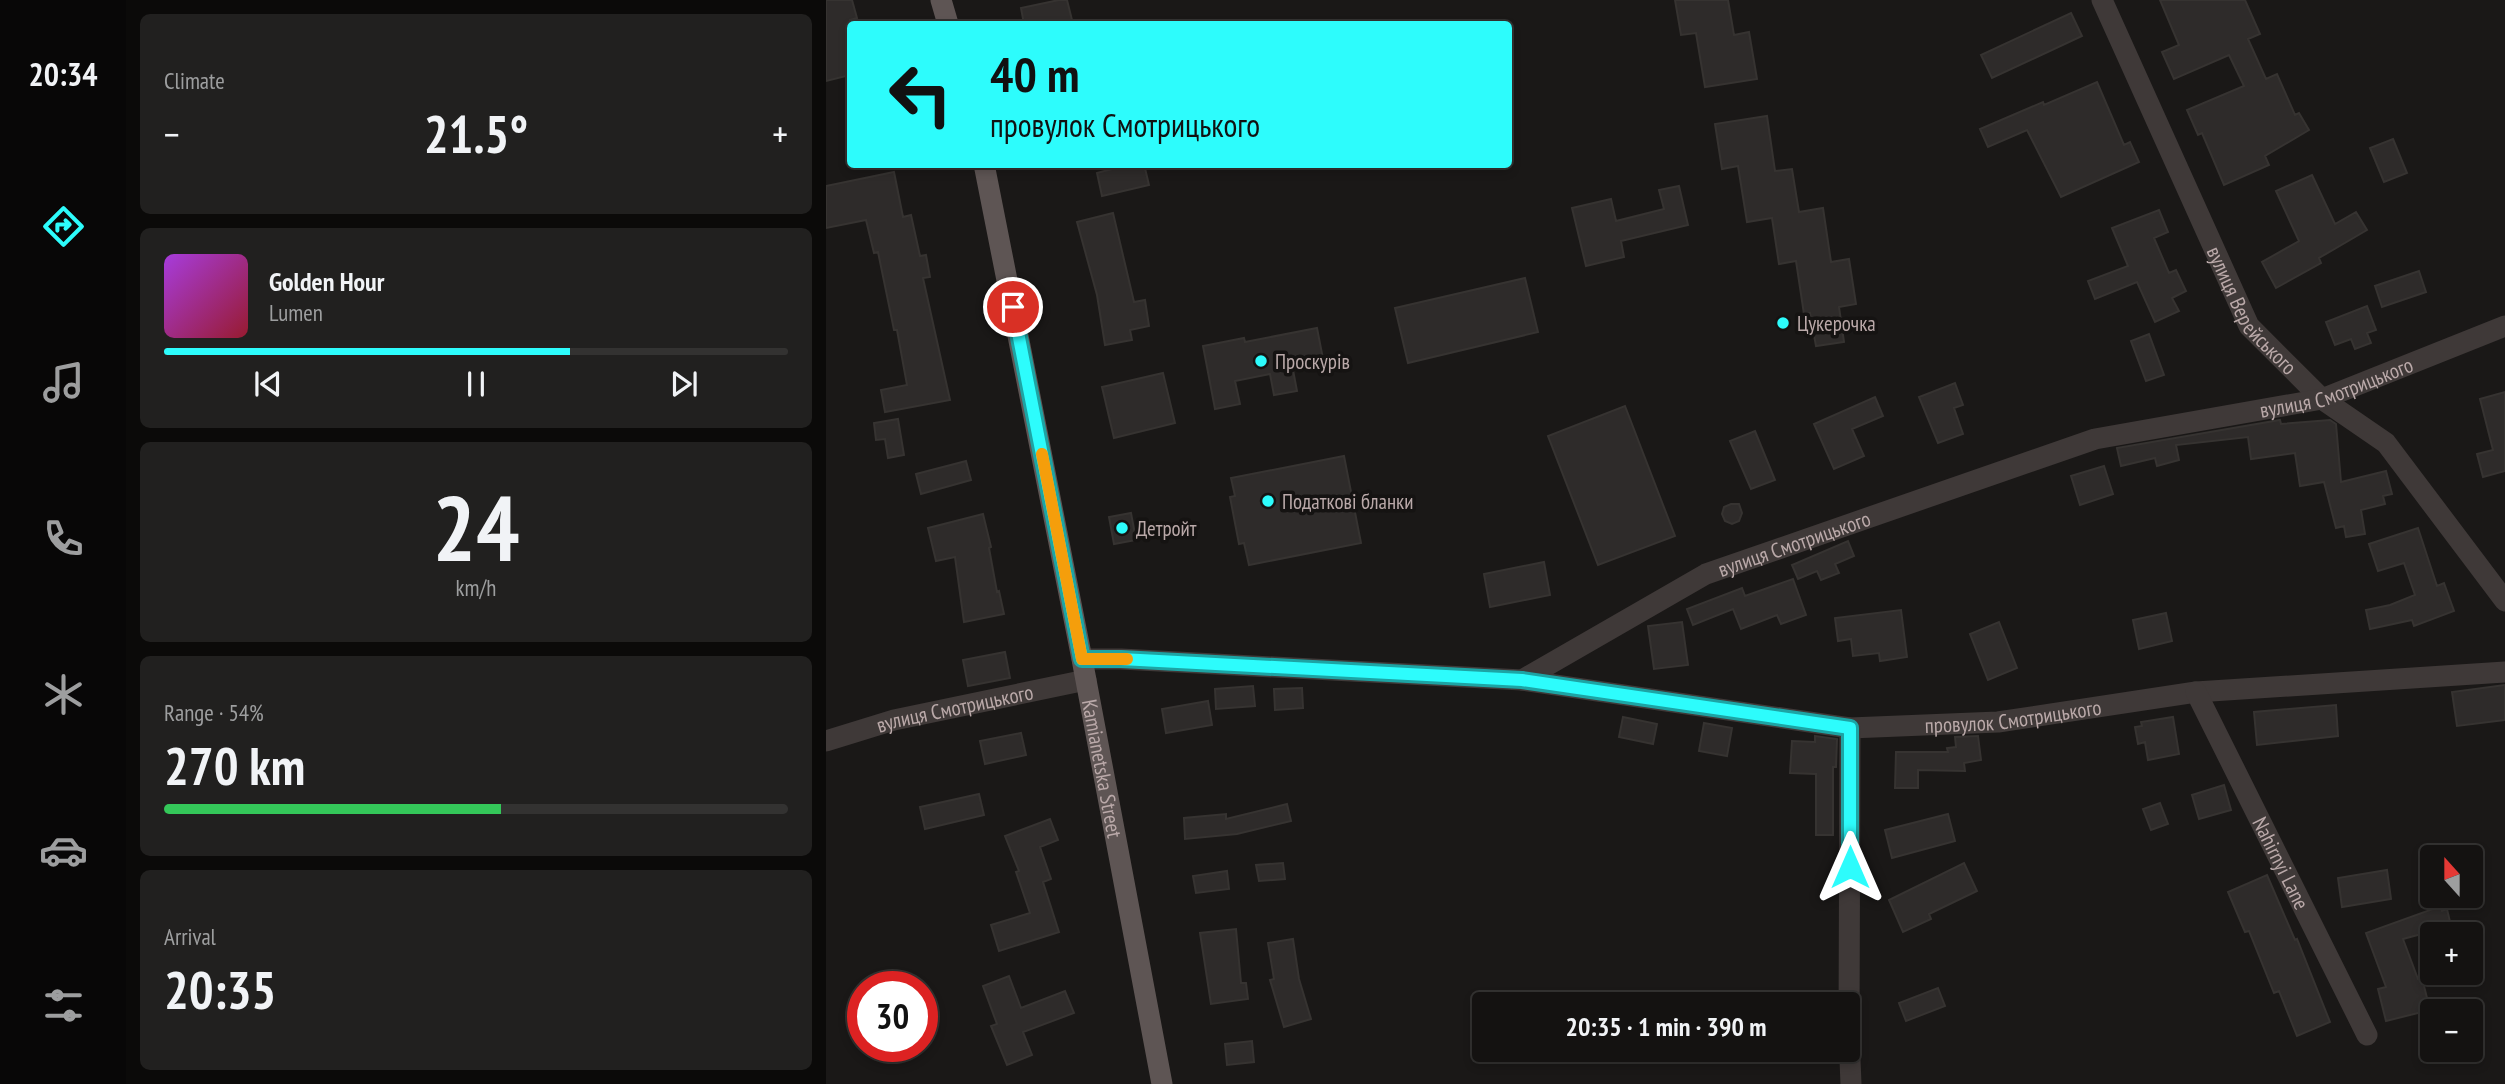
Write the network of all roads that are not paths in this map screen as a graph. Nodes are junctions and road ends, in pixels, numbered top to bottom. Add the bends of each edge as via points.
1 (941, 0) edge
2 (2102, 0) edge
3 (947, 21) edge
4 (985, 168) edge
5 (2505, 326) edge
6 (2322, 399) junction
7 (2505, 601) edge
8 (1084, 669) junction
9 (2505, 672) edge
10 (1522, 680) junction
11 (2196, 692) junction
12 (1850, 728) junction
13 (826, 741) edge
14 (2367, 1035) dead end
15 (1162, 1084) edge
16 (1851, 1084) edge

1 - 3 main road
2 - 6 street, вулиця Верейського via 2249,326
4 - 8 main road, Kamianetska Street
5 - 6 street, вулиця Смотрицького
6 - 7 street, вулиця Верейського via 2386,443
6 - 10 street, вулиця Смотрицького via 2095,439 1706,573
8 - 10 street, вулиця Смотрицького via 1121,659
8 - 13 street, вулиця Смотрицького via 958,708 894,720
8 - 15 main road, Kamianetska Street
9 - 11 street, провулок Смотрицького
10 - 12 street, провулок Смотрицького
11 - 12 street, провулок Смотрицького via 1998,722
11 - 14 street, Nahirnyi Lane
12 - 16 street

